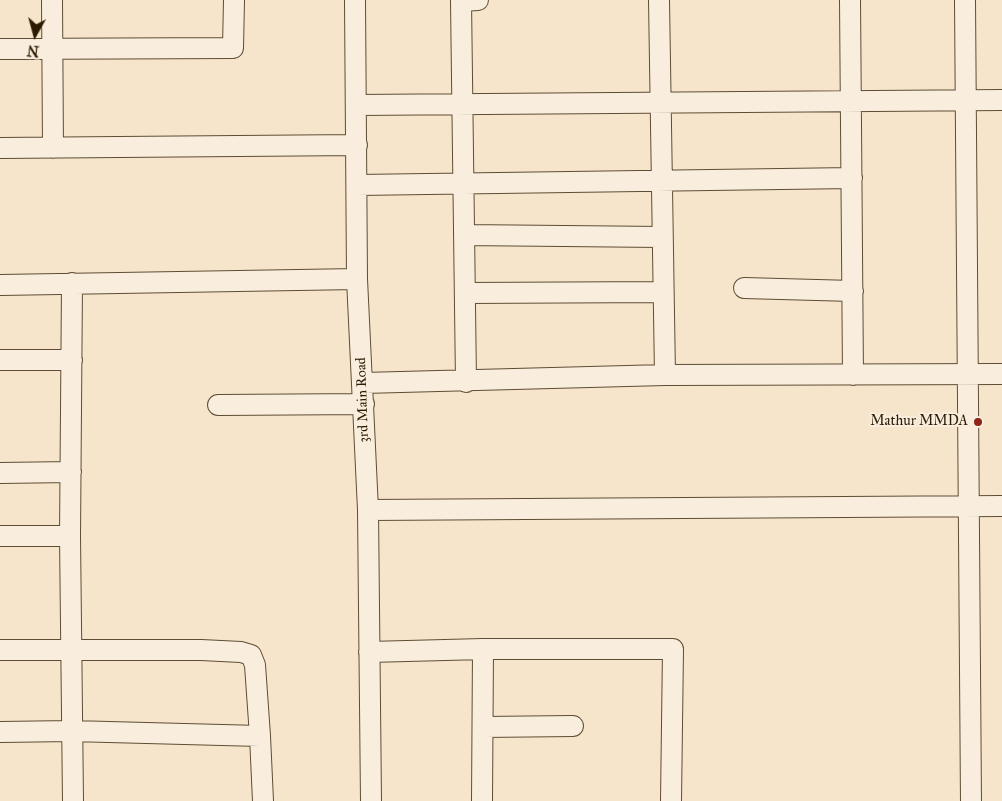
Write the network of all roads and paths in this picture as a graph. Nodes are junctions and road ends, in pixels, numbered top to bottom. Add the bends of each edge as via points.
1 (52, 0) edge
2 (234, 0) edge
3 (355, 0) edge
4 (467, 0) edge
5 (659, 0) edge
6 (850, 0) edge
7 (965, 0) edge
8 (0, 49) edge
9 (52, 49) junction
10 (966, 100) junction
11 (1002, 100) edge
12 (851, 101) junction
13 (661, 103) junction
14 (464, 104) junction
15 (356, 105) junction
16 (357, 145) junction
17 (0, 148) edge
18 (53, 148) junction
19 (852, 178) junction
20 (662, 181) junction
21 (463, 182) junction
22 (357, 185) junction
23 (464, 235) junction
24 (662, 237) junction
25 (357, 279) junction
26 (0, 284) edge
27 (72, 284) junction
28 (744, 288) dead end
29 (853, 291) junction
30 (663, 292) junction
31 (465, 293) junction
32 (0, 360) edge
33 (72, 360) junction
34 (967, 374) junction
35 (1002, 374) edge
36 (665, 375) junction
37 (853, 375) junction
38 (466, 382) junction
39 (363, 383) junction
40 (364, 404) junction
41 (218, 405) dead end
42 (71, 472) junction
43 (0, 473) edge
44 (968, 506) junction
45 (1002, 506) edge
46 (368, 510) junction
47 (0, 536) edge
48 (70, 536) junction
49 (483, 649) junction
50 (0, 650) edge
51 (72, 651) junction
52 (368, 652) junction
53 (573, 726) dead end
54 (482, 727) junction
55 (71, 731) junction
56 (0, 732) edge
57 (260, 736) junction
58 (73, 801) edge
59 (263, 801) edge
60 (371, 801) edge
61 (482, 801) edge
62 (671, 801) edge
63 (970, 801) edge

1 - 9 street
2 - 9 street via 233,48
3 - 15 street, 3rd Main Road
4 - 14 street
5 - 13 street
6 - 12 street
7 - 10 street
8 - 9 street
9 - 18 street
10 - 11 street
10 - 12 street
10 - 34 street
12 - 13 street
12 - 19 street
13 - 14 street
13 - 20 street
14 - 15 street
14 - 21 street
15 - 16 street, 3rd Main Road
16 - 18 street
16 - 22 street, 3rd Main Road
17 - 18 street
19 - 20 street
19 - 29 street
20 - 21 street
20 - 24 street
21 - 22 street
21 - 23 street
22 - 25 street, 3rd Main Road
23 - 24 street
23 - 31 street
24 - 30 street
25 - 27 street
25 - 39 street, 3rd Main Road
26 - 27 street
27 - 33 street
28 - 29 street
29 - 37 street
30 - 31 street
30 - 36 street
31 - 38 street
32 - 33 street
33 - 42 street
34 - 35 street
34 - 37 street
34 - 44 street
36 - 37 street
36 - 38 street
38 - 39 street
39 - 40 street, 3rd Main Road
40 - 41 street
40 - 46 street, 3rd Main Road
42 - 43 street
42 - 48 street
44 - 45 street
44 - 46 street
44 - 63 street
46 - 52 street, 3rd Main Road
47 - 48 street
48 - 51 street
49 - 52 street
49 - 54 street
49 - 62 street via 672,649
50 - 51 street
51 - 55 street
51 - 57 street via 201,650 251,655 255,665
52 - 60 street, 3rd Main Road
53 - 54 street
54 - 61 street
55 - 56 street
55 - 57 street
55 - 58 street
57 - 59 street

